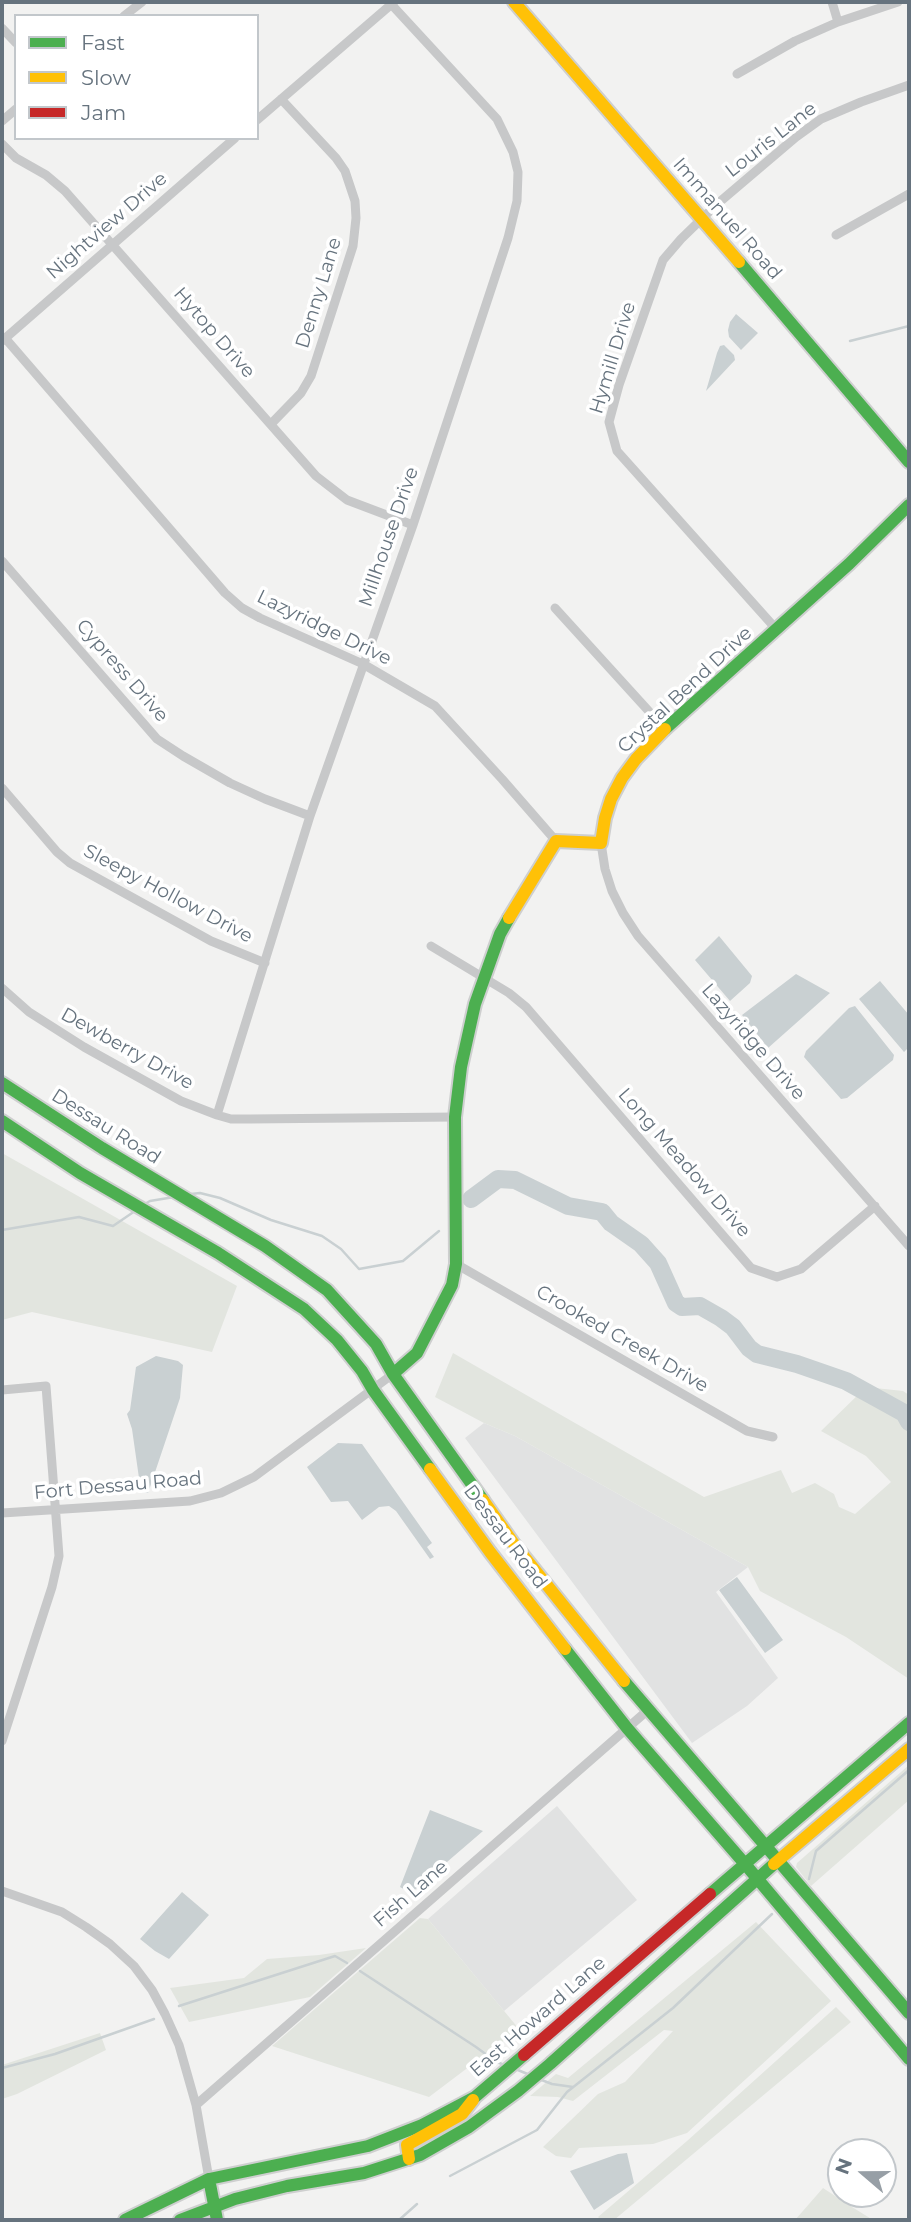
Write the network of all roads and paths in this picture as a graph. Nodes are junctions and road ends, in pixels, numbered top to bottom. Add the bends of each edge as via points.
1 (142, 2) edge
2 (514, 2) edge
3 (832, 2) edge
4 (898, 2) edge
5 (393, 3) edge
6 (127, 14) edge
7 (838, 22) junction
8 (2, 28) edge
9 (14, 41) edge
10 (737, 74) dead end
11 (909, 85) edge
12 (281, 99) junction
13 (259, 118) edge
14 (233, 140) edge
15 (2, 144) edge
16 (909, 194) edge
17 (700, 218) junction
18 (836, 235) dead end
19 (113, 243) junction
20 (3, 339) edge
21 (271, 424) junction
22 (909, 462) edge
23 (909, 505) edge
24 (413, 525) junction
25 (2, 561) edge
26 (555, 608) dead end
27 (777, 630) junction
28 (363, 664) junction
29 (665, 729) junction
30 (2, 788) edge
31 (310, 816) junction
32 (555, 841) junction
33 (601, 843) junction
34 (431, 946) dead end
35 (265, 962) junction
36 (484, 979) junction
37 (2, 988) edge
38 (2, 1083) edge
39 (217, 1115) junction
40 (455, 1116) junction
41 (2, 1121) edge
42 (874, 1206) junction
43 (909, 1247) edge
44 (456, 1264) junction
45 (393, 1374) junction
46 (2, 1390) edge
47 (373, 1390) junction
48 (774, 1437) dead end
49 (56, 1510) junction
50 (2, 1513) edge
51 (648, 1710) junction
52 (909, 1723) edge
53 (627, 1728) junction
54 (2, 1741) edge
55 (909, 1749) edge
56 (765, 1846) junction
57 (778, 1861) junction
58 (745, 1864) junction
59 (757, 1879) junction
60 (2, 1891) edge
61 (909, 2013) edge
62 (909, 2059) edge
63 (475, 2097) junction
64 (196, 2105) junction
65 (409, 2159) junction
66 (209, 2179) junction
67 (214, 2207) junction
68 (125, 2220) edge
69 (180, 2220) edge
70 (216, 2220) edge

1 - 6 street
2 - 17 main road, Immanuel Road
3 - 7 street
4 - 7 street
5 - 12 street
5 - 24 street, Millhouse Drive via 496,119 518,172 508,238
7 - 10 street
8 - 9 street
11 - 17 street, Louris Lane via 821,120
12 - 13 street
12 - 21 street, Denny Lane via 345,171 356,218 354,246 311,376
14 - 19 street, Nightview Drive
15 - 19 street, Hytop Drive via 65,191
16 - 18 street
17 - 22 main road, Immanuel Road
17 - 27 street, Hymill Drive via 663,260 609,422 617,451
19 - 20 street, Nightview Drive
19 - 21 street, Hytop Drive
20 - 28 street, Lazyridge Drive via 225,593 260,618
21 - 24 street, Hytop Drive via 335,492
23 - 27 main road, Crystal Bend Drive
24 - 28 street, Millhouse Drive
25 - 31 street, Cypress Drive via 158,738 230,783
26 - 29 street
27 - 29 main road, Crystal Bend Drive
28 - 31 street, Millhouse Drive
28 - 32 street, Lazyridge Drive via 435,706
29 - 33 main road, Crystal Bend Drive via 622,778 611,799
30 - 35 street, Sleepy Hollow Drive via 70,863 219,945
31 - 35 street, Millhouse Drive
32 - 33 main road
32 - 36 main road via 500,934
33 - 42 street, Lazyridge Drive via 612,891 638,936
34 - 36 street, Long Meadow Drive
35 - 39 street, Millhouse Drive
36 - 40 main road via 466,1035
36 - 42 street, Long Meadow Drive via 526,1007 751,1268 777,1277 801,1269
37 - 39 street, Dewberry Drive via 29,1012 95,1054 181,1101
38 - 45 main road, Dessau Road via 265,1246 327,1290 376,1345
39 - 40 street, Dewberry Drive via 231,1119
40 - 44 main road
41 - 47 main road, Dessau Road via 304,1309 337,1340
42 - 43 street, Lazyridge Drive
44 - 45 main road via 452,1284 417,1353
44 - 48 street, Crooked Creek Drive via 747,1431
45 - 47 street, Fort Dessau Road
45 - 51 main road, Dessau Road via 514,1544
46 - 49 street via 46,1386
47 - 49 street, Fort Dessau Road via 254,1477 221,1493 190,1501
47 - 53 main road, Dessau Road via 490,1552
49 - 50 street, Fort Dessau Road
49 - 54 street via 59,1556 52,1587
51 - 53 street, Fish Lane
51 - 56 main road, Dessau Road
52 - 56 main road, East Howard Lane
53 - 58 main road, Dessau Road
53 - 64 street, Fish Lane
55 - 57 main road
56 - 57 main road, Dessau Road
56 - 58 main road, East Howard Lane
57 - 59 main road
57 - 61 main road, Dessau Road
58 - 59 main road, Dessau Road
58 - 63 main road, East Howard Lane
59 - 62 main road, Dessau Road
59 - 65 main road via 518,2091 468,2127
60 - 64 street via 62,1912 134,1966 152,1990 179,2045
63 - 65 main road via 462,2114 407,2145
63 - 66 main road, East Howard Lane via 368,2146
64 - 66 street
65 - 67 main road via 364,2174 287,2186
66 - 67 main road
66 - 68 main road, East Howard Lane
67 - 69 main road
67 - 70 main road

